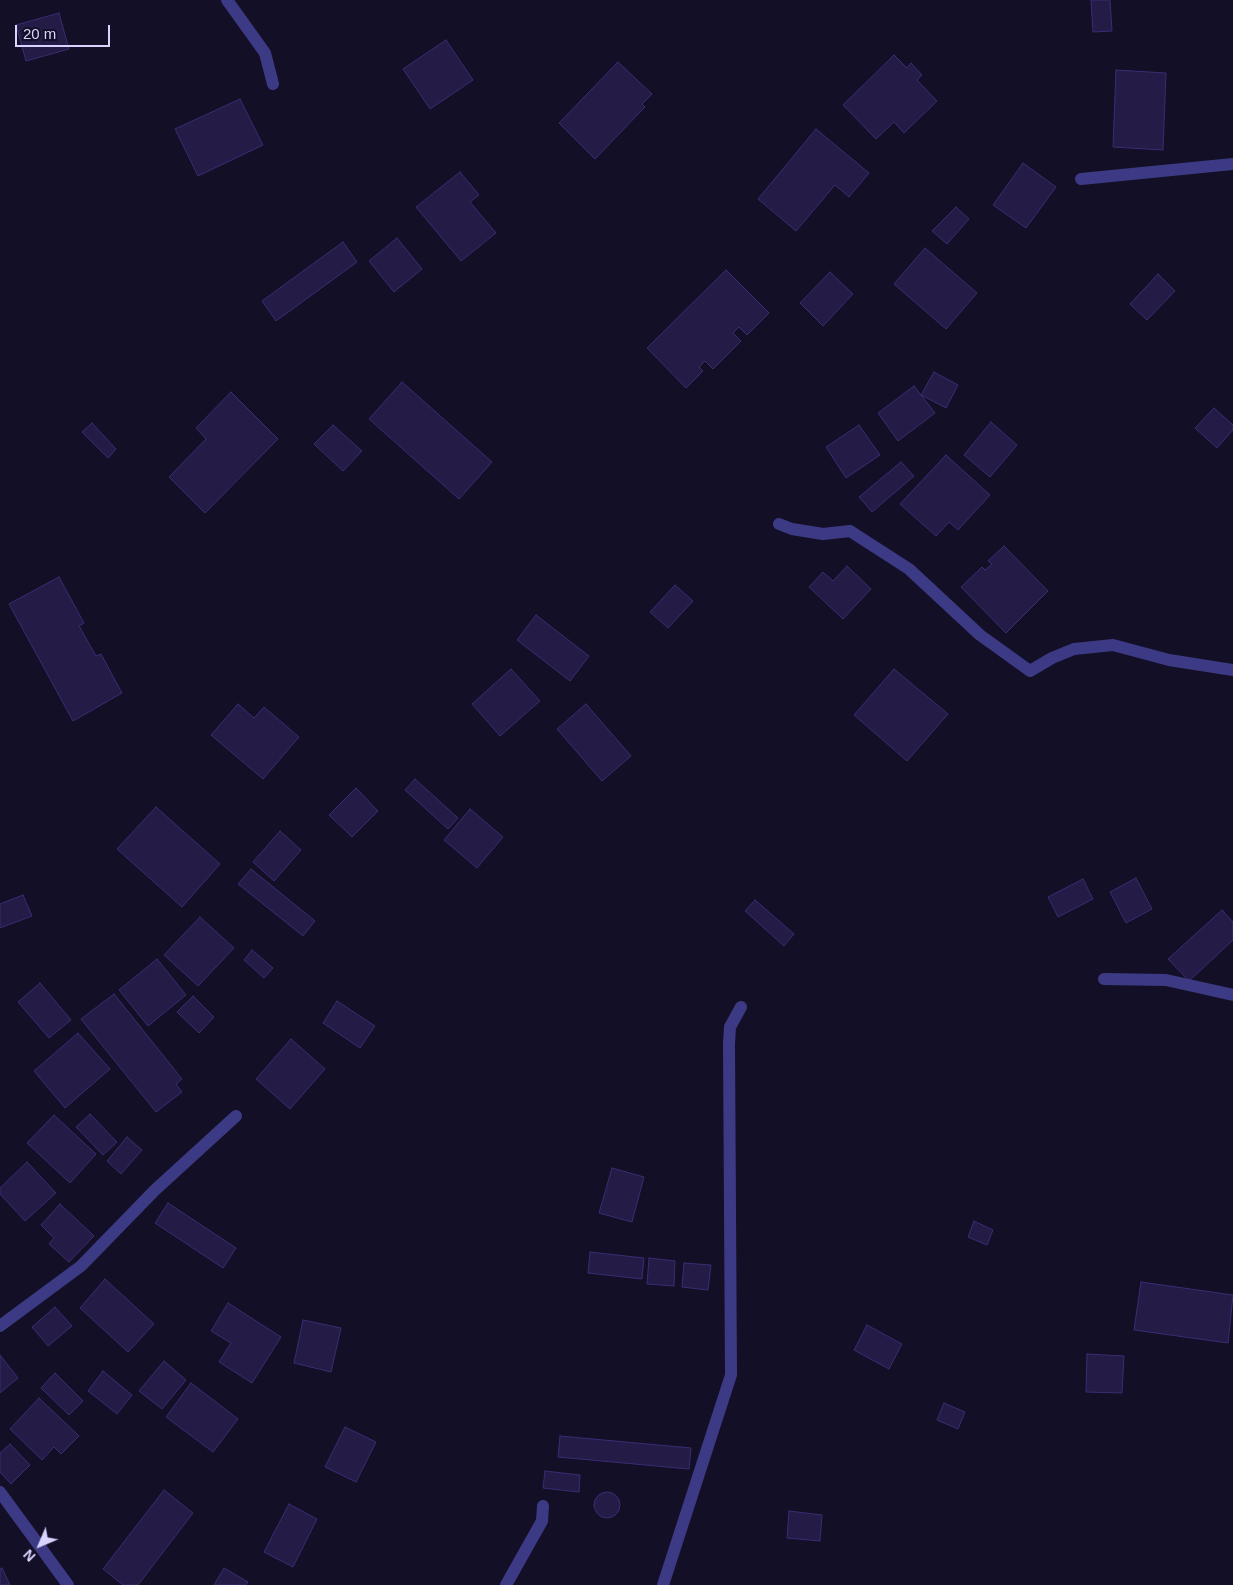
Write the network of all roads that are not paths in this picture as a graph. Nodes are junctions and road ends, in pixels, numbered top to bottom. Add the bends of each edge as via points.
1 (227, 0) edge
2 (273, 84) dead end
3 (1233, 164) edge
4 (1081, 179) dead end
5 (779, 524) dead end
6 (1233, 670) edge
7 (1104, 978) dead end
8 (1233, 995) edge
9 (741, 1007) dead end
10 (236, 1116) dead end
11 (0, 1326) edge
12 (0, 1492) edge
13 (543, 1506) dead end
14 (68, 1585) edge
15 (506, 1585) edge
16 (663, 1585) edge

1 - 2 street via 265,53
3 - 4 street
5 - 6 street via 823,534 850,530 909,569 980,635 1030,671 1074,649 1113,645 1169,660
7 - 8 street via 1166,980
9 - 16 street via 730,1028 729,1044 731,1375
10 - 11 street via 155,1190 81,1266
12 - 14 street
13 - 15 street via 542,1521

